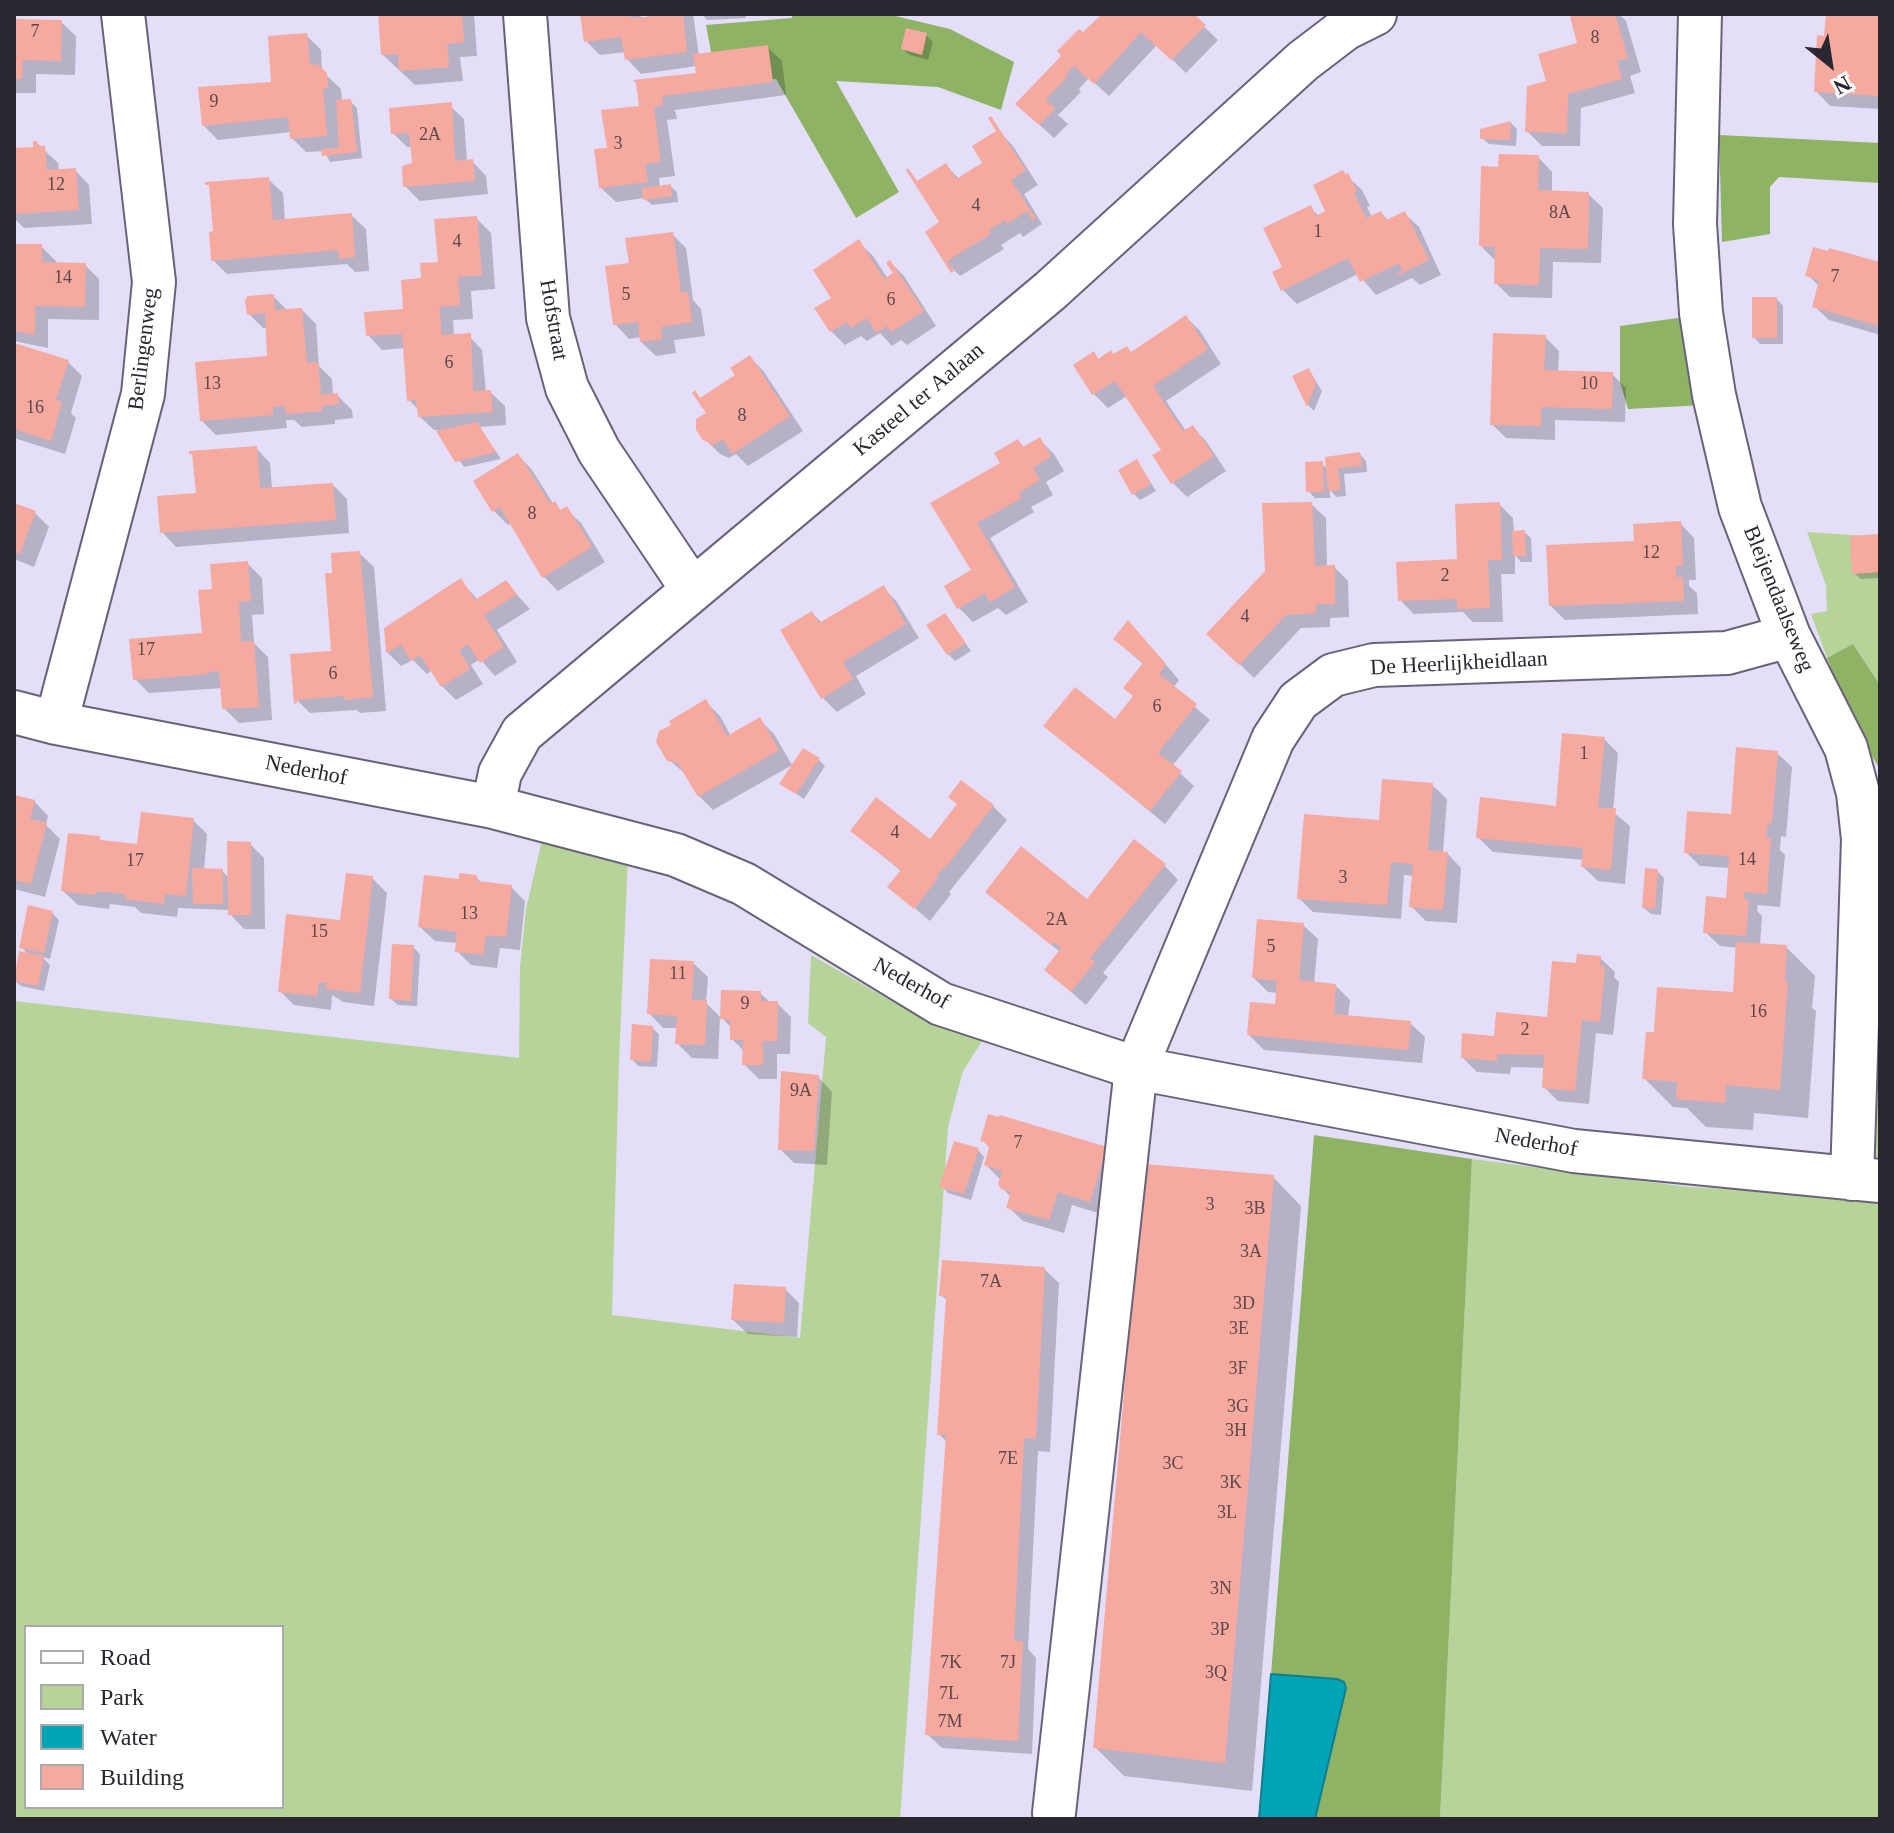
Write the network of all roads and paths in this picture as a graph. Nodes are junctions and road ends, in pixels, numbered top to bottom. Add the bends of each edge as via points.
1 (123, 14) edge
2 (525, 14) edge
3 (1700, 14) edge
4 (1350, 19) edge
5 (692, 589) junction
6 (1789, 636) junction
7 (14, 712) edge
8 (56, 723) junction
9 (493, 807) junction
10 (1136, 1068) junction
11 (1866, 1180) edge
12 (1054, 1813) dead end

1 - 8 street, Berlingenweg via 154,282 143,394
2 - 5 street, Hofstraat via 548,318 567,388 599,451
3 - 6 street, Bleijendaalseweg via 1695,224 1701,313 1740,507
4 - 5 street, Kasteel ter Aalaan via 1050,291
5 - 9 street, Kasteel ter Aalaan via 522,733 500,773
6 - 10 street, De Heerlijkheidlaan via 1727,653 1374,665 1333,675 1298,701 1273,739
6 - 11 street, Bleijendaalseweg via 1846,748 1860,809
7 - 8 street, Nederhof
8 - 9 street, Nederhof
9 - 10 street, Nederhof via 676,855 744,884 941,1004
10 - 11 street, Nederhof via 1574,1151
10 - 12 street, De Heerlijkheidlaan

